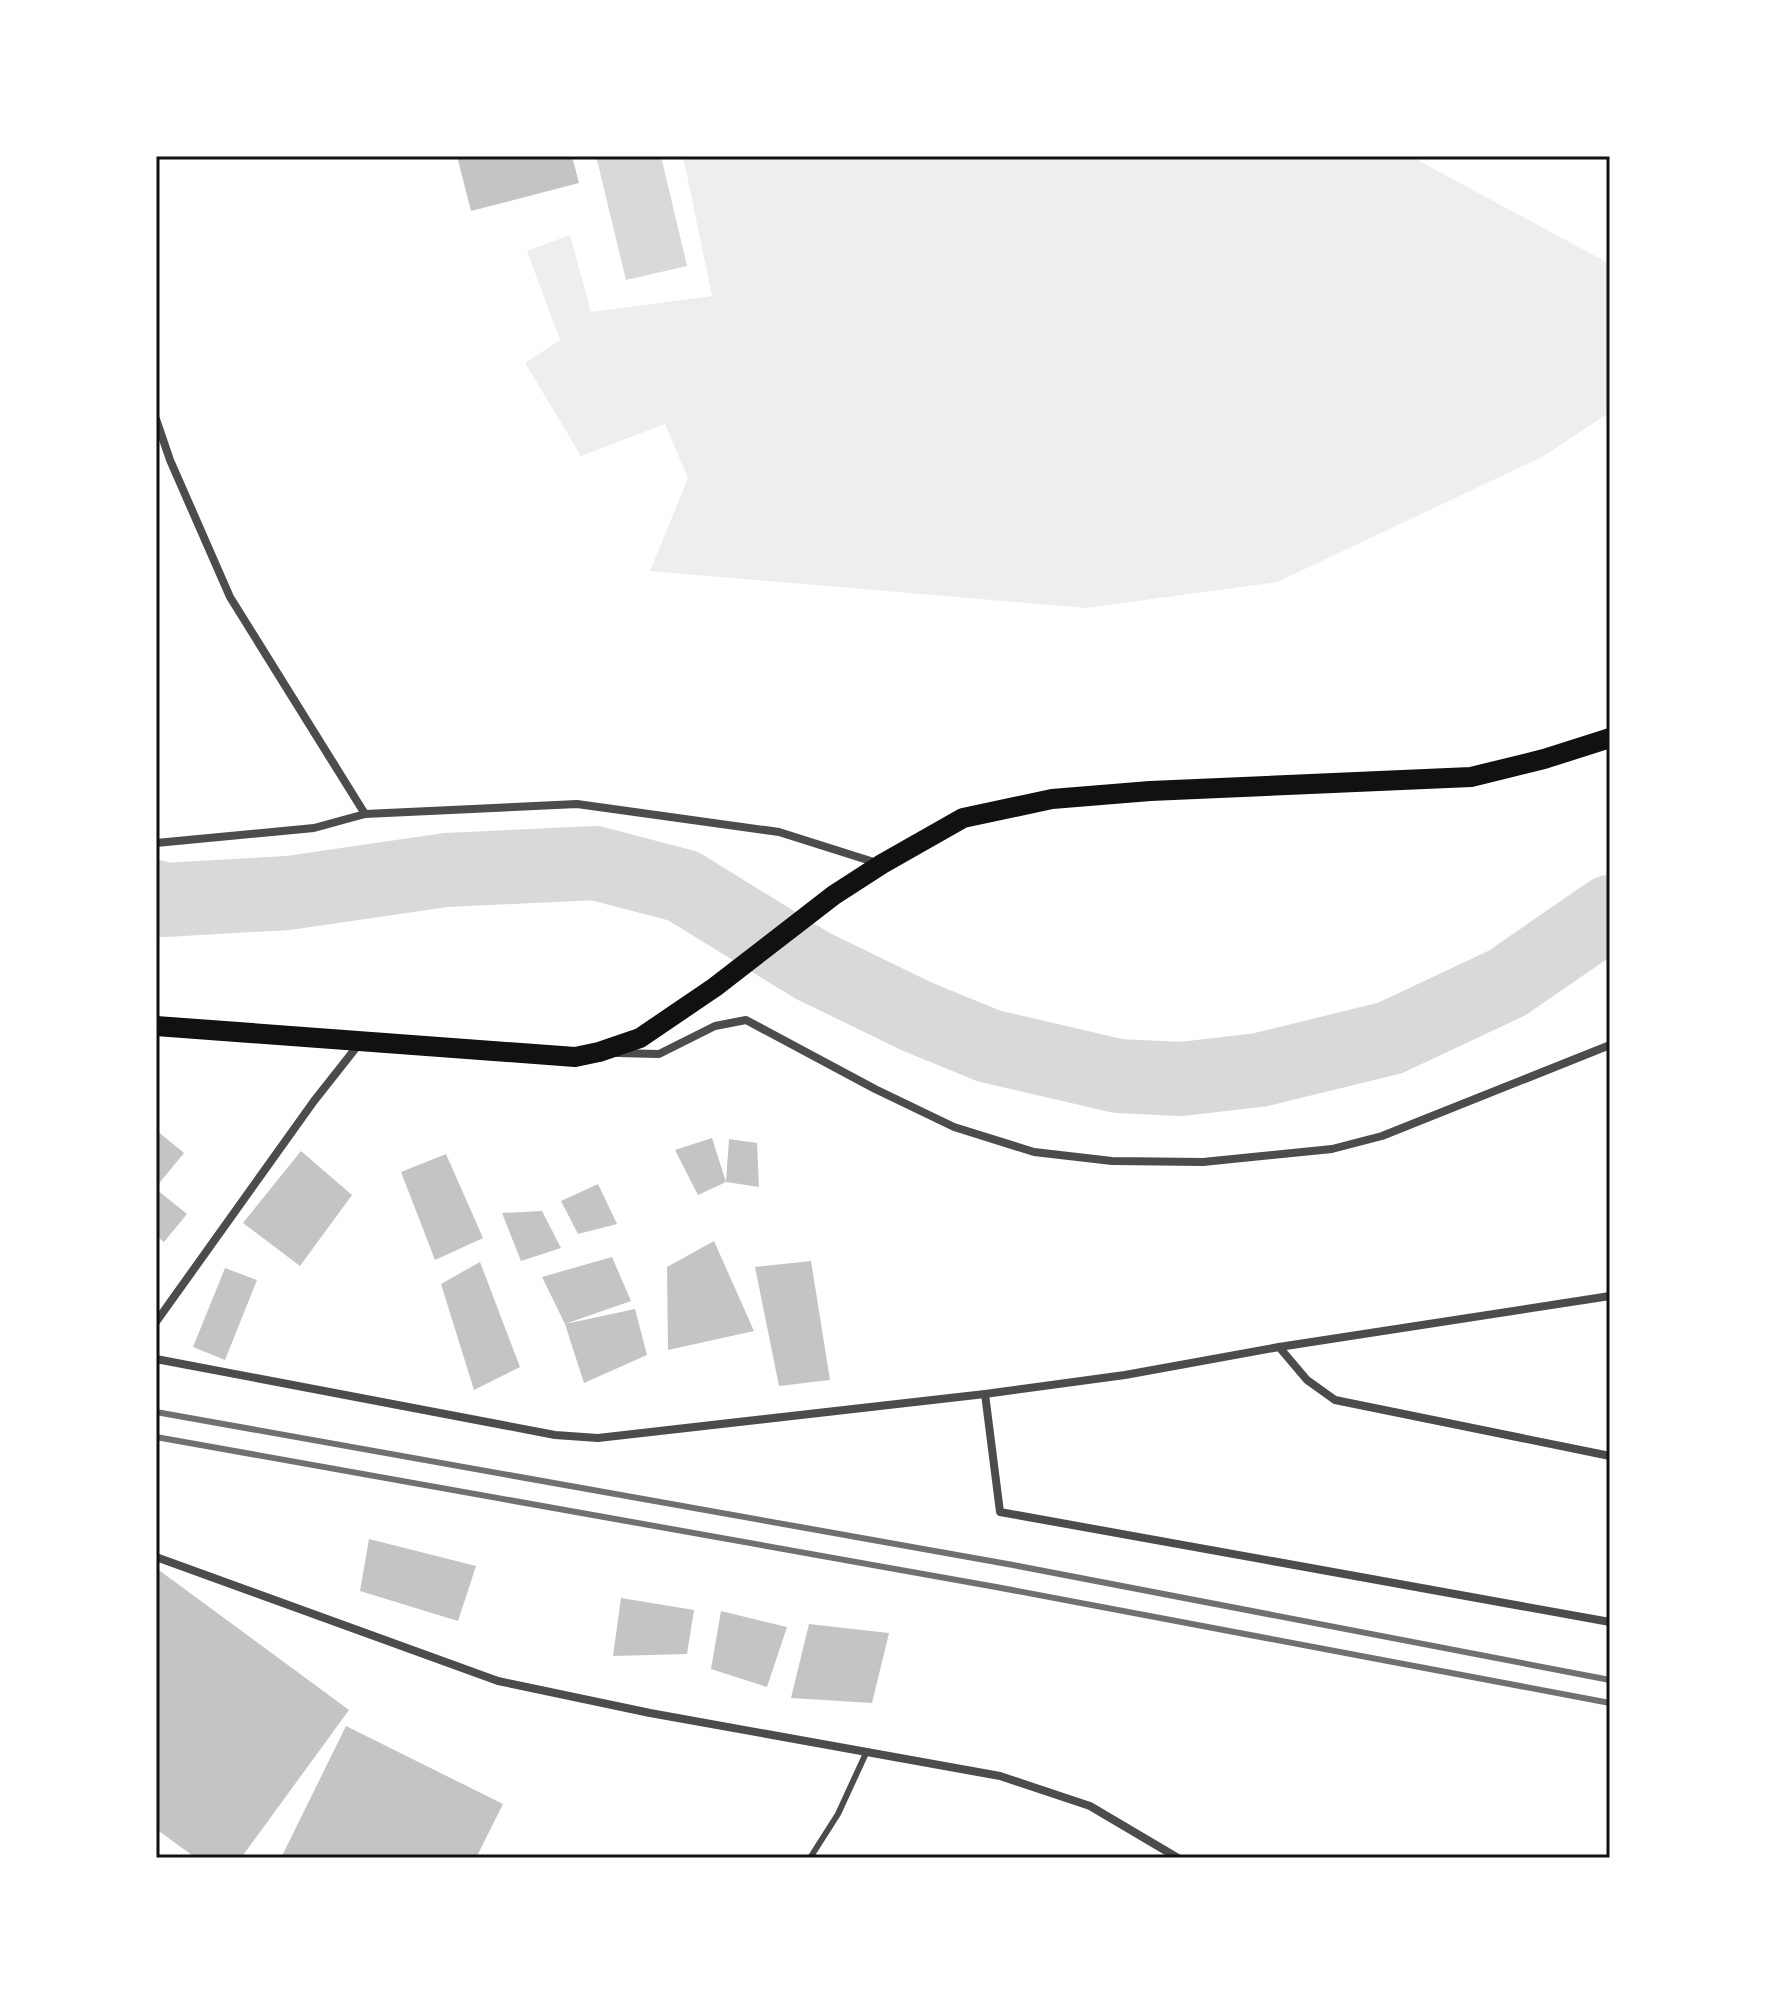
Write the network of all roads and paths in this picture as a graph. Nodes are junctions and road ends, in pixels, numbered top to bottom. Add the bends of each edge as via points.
1 (156, 419) edge
2 (1610, 738) edge
3 (365, 814) junction
4 (156, 843) edge
5 (882, 864) junction
6 (156, 1026) edge
7 (362, 1040) junction
8 (1610, 1045) edge
9 (599, 1052) junction
10 (1610, 1296) edge
11 (156, 1322) edge
12 (1279, 1347) junction
13 (156, 1359) edge
14 (985, 1394) junction
15 (1610, 1456) edge
16 (156, 1557) edge
17 (1610, 1622) edge
18 (867, 1751) junction
19 (810, 1858) edge
20 (1178, 1858) edge

1 - 3 street via 230,597
2 - 5 main road via 1471,777 1052,799 963,818
3 - 4 street via 314,828
3 - 5 street via 577,804 779,832
5 - 9 main road via 640,1038
6 - 7 main road
7 - 9 main road via 575,1057
7 - 11 street
8 - 9 street via 1382,1136 1332,1149 1203,1162 1112,1161 1034,1152 954,1127 746,1020 715,1026 659,1054
10 - 12 street
12 - 14 street
12 - 15 street via 1307,1380 1335,1400
13 - 14 street via 555,1435 598,1438
14 - 17 street via 1000,1512
16 - 18 street via 498,1681
18 - 19 lane via 838,1814
18 - 20 street via 1000,1776 1090,1806

